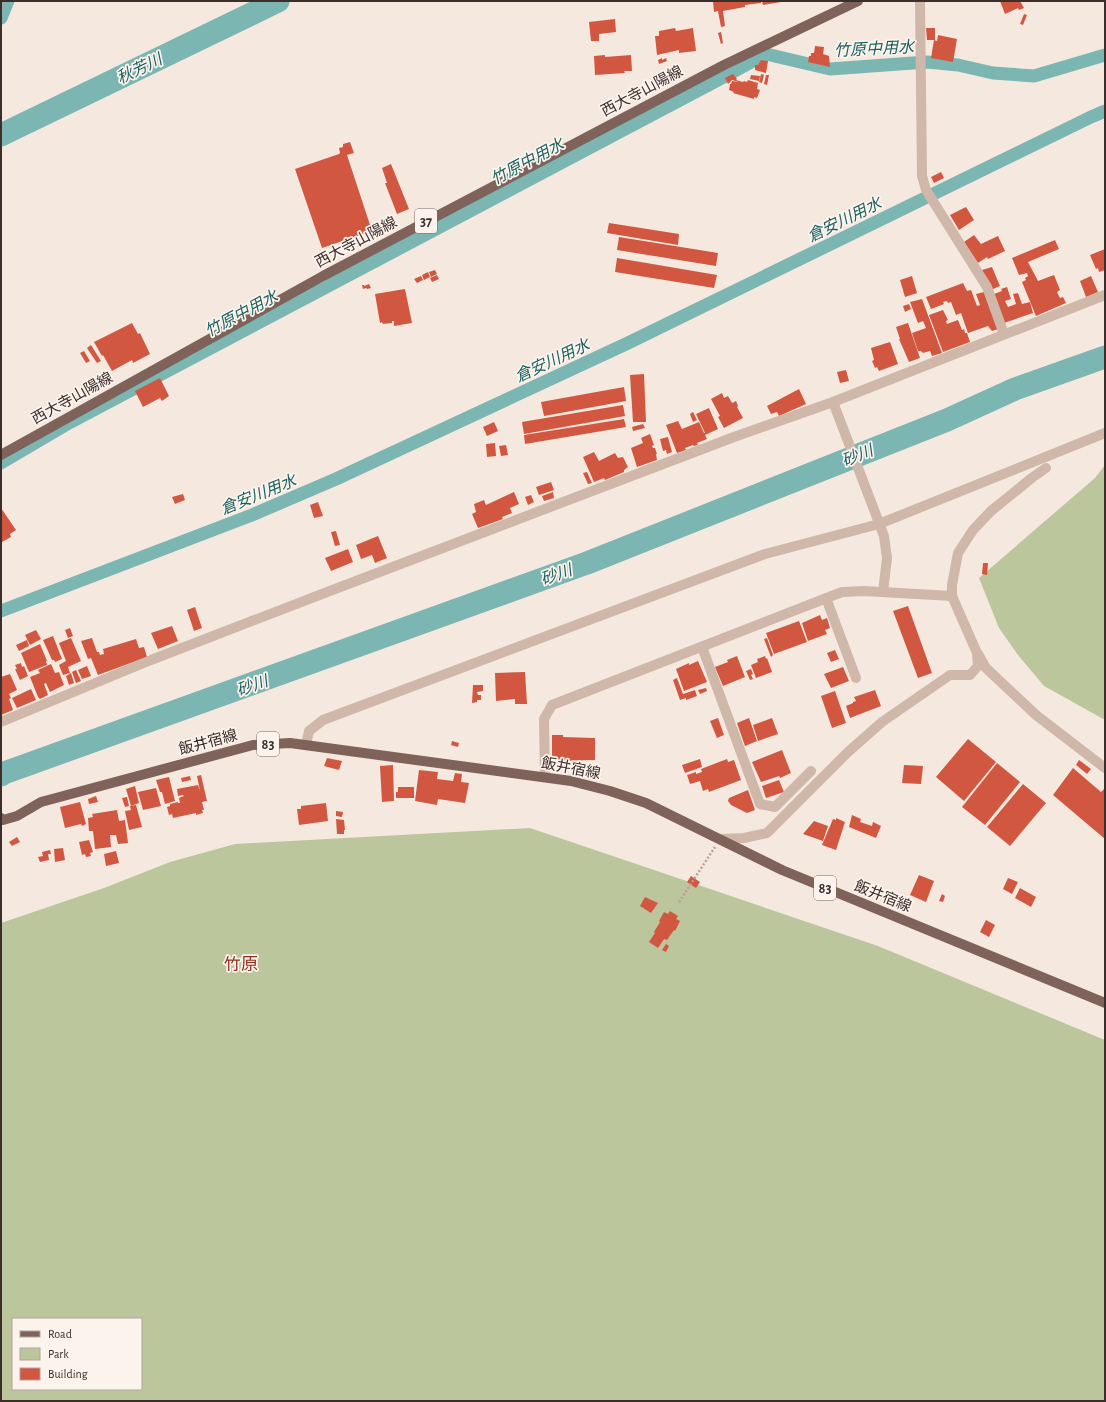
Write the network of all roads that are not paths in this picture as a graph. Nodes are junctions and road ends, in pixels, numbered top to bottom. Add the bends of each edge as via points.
1 (858, 1) edge
2 (920, 1) edge
3 (1105, 295) edge
4 (1004, 334) junction
5 (833, 402) junction
6 (1105, 433) edge
7 (1, 455) edge
8 (1046, 468) dead end
9 (878, 521) junction
10 (883, 592) junction
11 (952, 596) junction
12 (826, 598) junction
13 (702, 647) junction
14 (977, 652) junction
15 (856, 678) dead end
16 (1, 722) edge
17 (306, 745) junction
18 (1105, 768) edge
19 (812, 771) dead end
20 (545, 778) junction
21 (1, 818) edge
22 (720, 839) junction
23 (1105, 1003) edge

1 - 7 main road, 西大寺山陽線 / 37 via 724,65 323,276
2 - 4 street via 922,176 926,190 937,209 987,287
3 - 4 street
4 - 5 street
5 - 9 street
5 - 16 street via 734,436 335,588
6 - 9 street
8 - 11 street via 991,511 973,530 958,553
9 - 10 street via 884,536 886,558
9 - 17 street via 765,554 323,720 309,731
10 - 11 street
10 - 12 street via 842,592
11 - 14 street
12 - 13 street
12 - 15 street
13 - 19 street via 760,804 775,807
13 - 20 street via 552,705 544,719
14 - 18 street via 986,668 1036,715
14 - 22 street via 978,666 970,675 950,675 882,722 848,752 767,833 744,838
17 - 20 main road, 飯井宿線 / 83
17 - 21 main road, 飯井宿線 / 83 via 253,745 41,802 17,816 3,820
20 - 22 main road, 飯井宿線 / 83 via 571,781 646,803
22 - 23 main road, 飯井宿線 / 83 via 782,870

